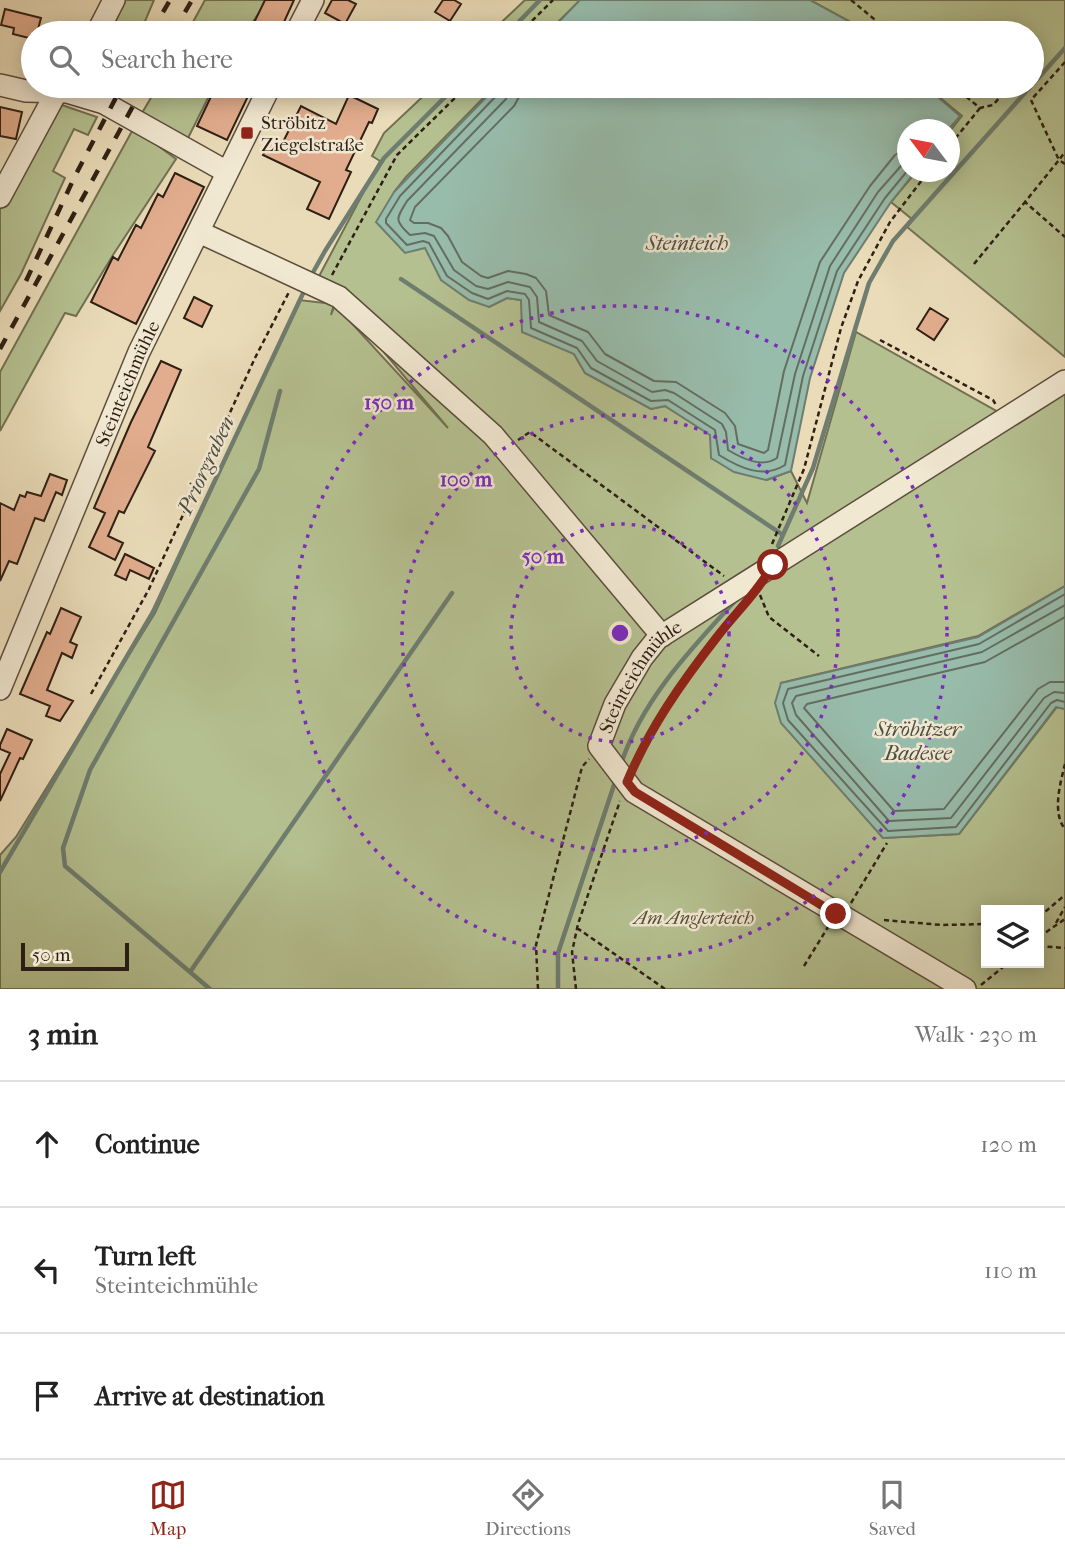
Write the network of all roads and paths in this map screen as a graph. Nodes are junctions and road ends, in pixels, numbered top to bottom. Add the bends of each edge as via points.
1 (114, 0) edge
2 (313, 0) edge
3 (553, 0) edge
4 (851, 0) edge
5 (103, 21) edge
6 (302, 21) edge
7 (532, 21) edge
8 (876, 21) edge
9 (1065, 62) edge
10 (0, 85) edge
11 (1044, 85) edge
12 (21, 90) edge
13 (59, 98) edge
14 (89, 98) edge
15 (264, 98) edge
16 (455, 98) edge
17 (968, 98) edge
18 (999, 98) edge
19 (1033, 98) edge
20 (980, 108) junction
21 (960, 133) edge
22 (1065, 152) edge
23 (1059, 160) junction
24 (1065, 164) edge
25 (227, 172) junction
26 (920, 182) edge
27 (0, 197) edge
28 (1025, 202) junction
29 (199, 232) junction
30 (1065, 237) edge
31 (974, 264) dead end
32 (311, 283) junction
33 (880, 340) dead end
34 (1065, 381) edge
35 (1007, 417) junction
36 (505, 449) junction
37 (772, 546) dead end
38 (748, 592) junction
39 (662, 636) junction
40 (819, 656) dead end
41 (0, 689) edge
42 (91, 694) dead end
43 (599, 746) junction
44 (1065, 764) edge
45 (621, 776) junction
46 (1065, 829) edge
47 (887, 843) dead end
48 (1065, 895) edge
49 (1065, 907) edge
50 (1044, 913) edge
51 (839, 915) junction
52 (881, 919) dead end
53 (1065, 919) edge
54 (1056, 923) junction
55 (981, 924) edge
56 (577, 926) junction
57 (1044, 933) edge
58 (1044, 946) edge
59 (1065, 948) edge
60 (804, 966) dead end
61 (1002, 968) edge
62 (538, 989) edge
63 (576, 989) edge
64 (666, 989) edge
65 (965, 989) edge
66 (976, 989) edge

1 - 5 street
2 - 6 street
3 - 7 path
4 - 8 path
9 - 11 path
10 - 12 street
13 - 27 street
14 - 25 street
15 - 25 street, Steinteichmühle
16 - 32 path via 397,155
17 - 20 path
18 - 20 path
19 - 23 path
20 - 21 path
22 - 23 path
23 - 24 path
23 - 28 path
25 - 29 street, Steinteichmühle
26 - 37 path via 890,222 858,281 804,469
28 - 30 path
28 - 31 path
29 - 32 street
29 - 41 street, Steinteichmühle via 139,352
32 - 36 street via 339,297
32 - 42 path via 255,358 149,589
33 - 35 path via 993,400
34 - 35 street, Steinteichmühle
35 - 38 street, Steinteichmühle
36 - 38 path via 530,432
36 - 39 street
38 - 39 street, Steinteichmühle
38 - 40 path via 769,617
38 - 45 path
39 - 43 street, Steinteichmühle via 642,658 615,704
43 - 45 street, Steinteichmühle
43 - 62 path via 582,768 536,945
44 - 46 path via 1059,822
45 - 51 street, Steinteichmühle via 635,792
45 - 56 path
47 - 51 path
48 - 50 path
49 - 54 path
51 - 60 path
51 - 65 street, Steinteichmühle
52 - 55 path
53 - 54 path
54 - 57 path
56 - 63 path via 572,952
56 - 64 path
58 - 59 path
61 - 66 path

